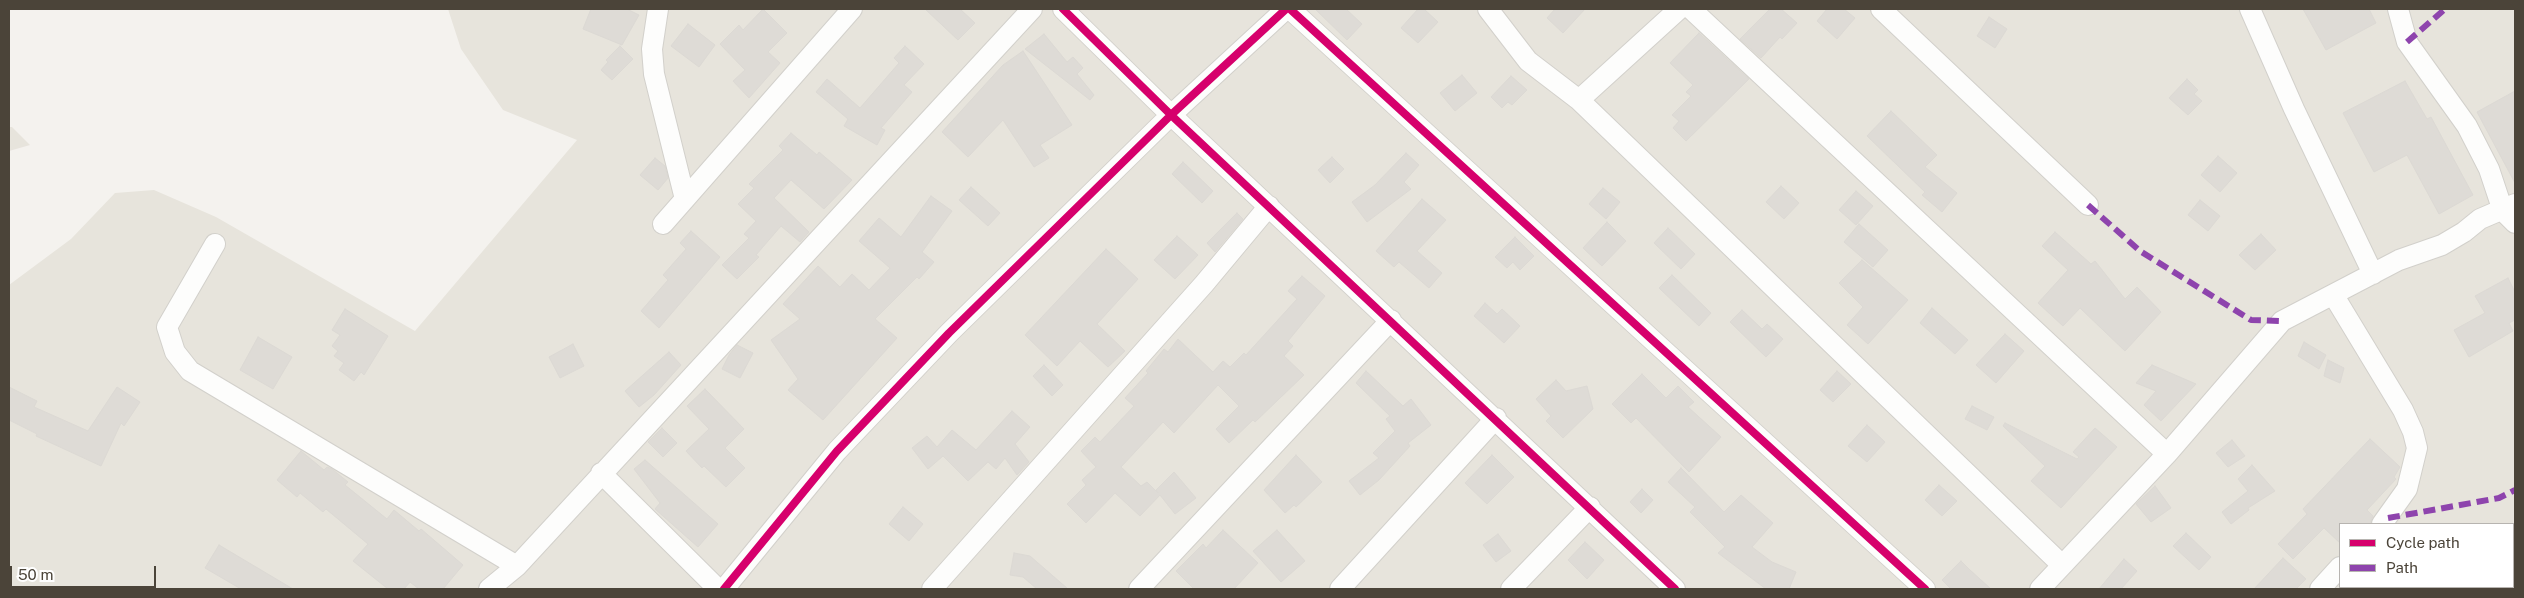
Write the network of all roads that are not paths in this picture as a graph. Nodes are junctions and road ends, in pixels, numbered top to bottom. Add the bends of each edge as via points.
1 (658, 9) edge
2 (852, 9) edge
3 (1032, 9) edge
4 (1063, 9) edge
5 (1286, 9) edge
6 (1290, 9) edge
7 (1488, 9) edge
8 (1679, 9) edge
9 (1690, 9) edge
10 (1881, 9) edge
11 (2250, 9) edge
12 (2398, 9) edge
13 (1579, 100) junction
14 (1172, 115) junction
15 (685, 199) junction
16 (2088, 205) dead end
17 (1269, 206) junction
18 (2511, 213) edge
19 (663, 224) dead end
20 (215, 244) dead end
21 (2373, 274) junction
22 (2334, 296) junction
23 (1391, 320) junction
24 (1496, 418) junction
25 (2167, 454) junction
26 (601, 473) junction
27 (1590, 507) junction
28 (2383, 523) edge
29 (2062, 565) junction
30 (517, 566) junction
31 (2339, 570) edge
32 (489, 589) edge
33 (718, 589) edge
34 (724, 589) edge
35 (932, 589) edge
36 (1139, 589) edge
37 (1340, 589) edge
38 (1511, 589) edge
39 (1675, 589) edge
40 (1925, 589) edge
41 (2040, 589) edge
42 (2320, 589) edge

1 - 15 street via 652,49 654,74
2 - 15 street
3 - 26 street
4 - 14 street
5 - 14 street
6 - 40 street
7 - 13 street via 1528,61
8 - 13 street
9 - 25 street
10 - 16 street
11 - 21 street
12 - 18 street via 2408,42 2467,126
13 - 29 street
14 - 17 street
14 - 34 street via 949,333 837,451
15 - 19 street
17 - 23 street
17 - 35 street via 1204,284
18 - 21 street via 2480,219 2442,245 2399,260
20 - 30 street via 167,327 174,352 190,371
21 - 22 street
22 - 25 street via 2282,321
22 - 28 street via 2403,410 2417,448 2407,489
23 - 24 street
23 - 36 street
24 - 27 street
24 - 37 street
25 - 29 street
26 - 30 street
26 - 33 street
27 - 38 street
27 - 39 street
29 - 41 street
30 - 32 street
31 - 42 street

